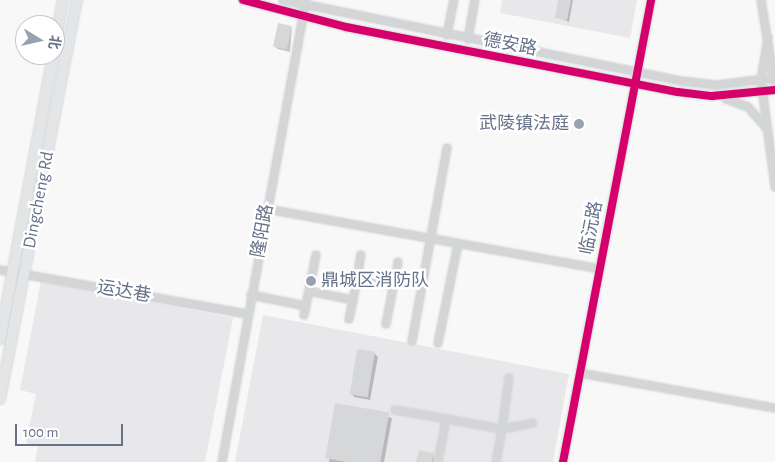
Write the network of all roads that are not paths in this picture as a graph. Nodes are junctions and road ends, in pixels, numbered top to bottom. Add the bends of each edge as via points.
1 (63, 0) edge
2 (77, 0) edge
3 (243, 0) edge
4 (283, 0) edge
5 (454, 0) edge
6 (475, 0) edge
7 (651, 0) edge
8 (761, 0) edge
9 (306, 3) edge
10 (60, 15) edge
11 (303, 16) junction
12 (447, 35) junction
13 (768, 38) junction
14 (468, 40) junction
15 (51, 65) edge
16 (637, 73) junction
17 (761, 80) junction
18 (775, 82) edge
19 (635, 84) junction
20 (775, 90) edge
21 (763, 93) junction
22 (712, 96) junction
23 (768, 131) junction
24 (447, 148) dead end
25 (775, 187) edge
26 (267, 209) junction
27 (432, 239) junction
28 (458, 244) junction
29 (316, 255) dead end
30 (361, 255) dead end
31 (398, 262) dead end
32 (0, 270) edge
33 (600, 270) junction
34 (13, 273) junction
35 (24, 275) junction
36 (357, 279) junction
37 (393, 286) junction
38 (309, 291) junction
39 (252, 295) junction
40 (353, 300) junction
41 (306, 306) junction
42 (248, 314) junction
43 (304, 315) dead end
44 (349, 320) dead end
45 (386, 324) dead end
46 (0, 340) edge
47 (412, 341) dead end
48 (438, 343) dead end
49 (580, 373) junction
50 (509, 378) dead end
51 (0, 399) edge
52 (775, 408) edge
53 (395, 410) dead end
54 (446, 418) junction
55 (532, 422) dead end
56 (502, 429) junction
57 (222, 462) edge
58 (438, 462) edge
59 (496, 462) edge
60 (563, 462) edge

1 - 10 main road
2 - 35 main road, Dingcheng Rd
3 - 11 street, 德安路
4 - 9 street, 德安路
5 - 12 street
6 - 14 street
7 - 16 street, 临沅路
8 - 13 street
9 - 11 street, 隆阳路
9 - 12 street, 德安路
11 - 19 street, 德安路
11 - 26 street, 隆阳路
12 - 14 street, 德安路
13 - 17 street
13 - 18 street
14 - 16 street, 德安路
15 - 34 main road, Dingcheng Rd
16 - 17 street, 德安路 via 717,85
16 - 19 street, 临沅路
17 - 18 street, 德安路
17 - 21 street
19 - 22 street, 德安路
19 - 33 street, 临沅路
20 - 21 street, 德安路
21 - 22 street, 德安路
21 - 23 street
22 - 23 street via 748,106
23 - 25 street
24 - 27 street
26 - 27 street
26 - 39 street, 隆阳路
27 - 28 street
27 - 47 street
28 - 33 street
28 - 48 street
29 - 38 street
30 - 36 street
31 - 37 street
32 - 34 street, 运达巷
33 - 49 street, 临沅路
34 - 35 street, 运达巷
34 - 46 main road, Dingcheng Rd
35 - 42 street, 运达巷
35 - 51 main road, Dingcheng Rd
36 - 37 street
36 - 40 street
37 - 45 street
38 - 40 street
38 - 41 street
39 - 41 street
39 - 42 street, 隆阳路
40 - 44 street
41 - 43 street
42 - 57 street, 隆阳路
49 - 52 street
49 - 60 street, 临沅路
50 - 56 street
53 - 54 street
54 - 56 street
54 - 58 street
55 - 56 street
56 - 59 street

